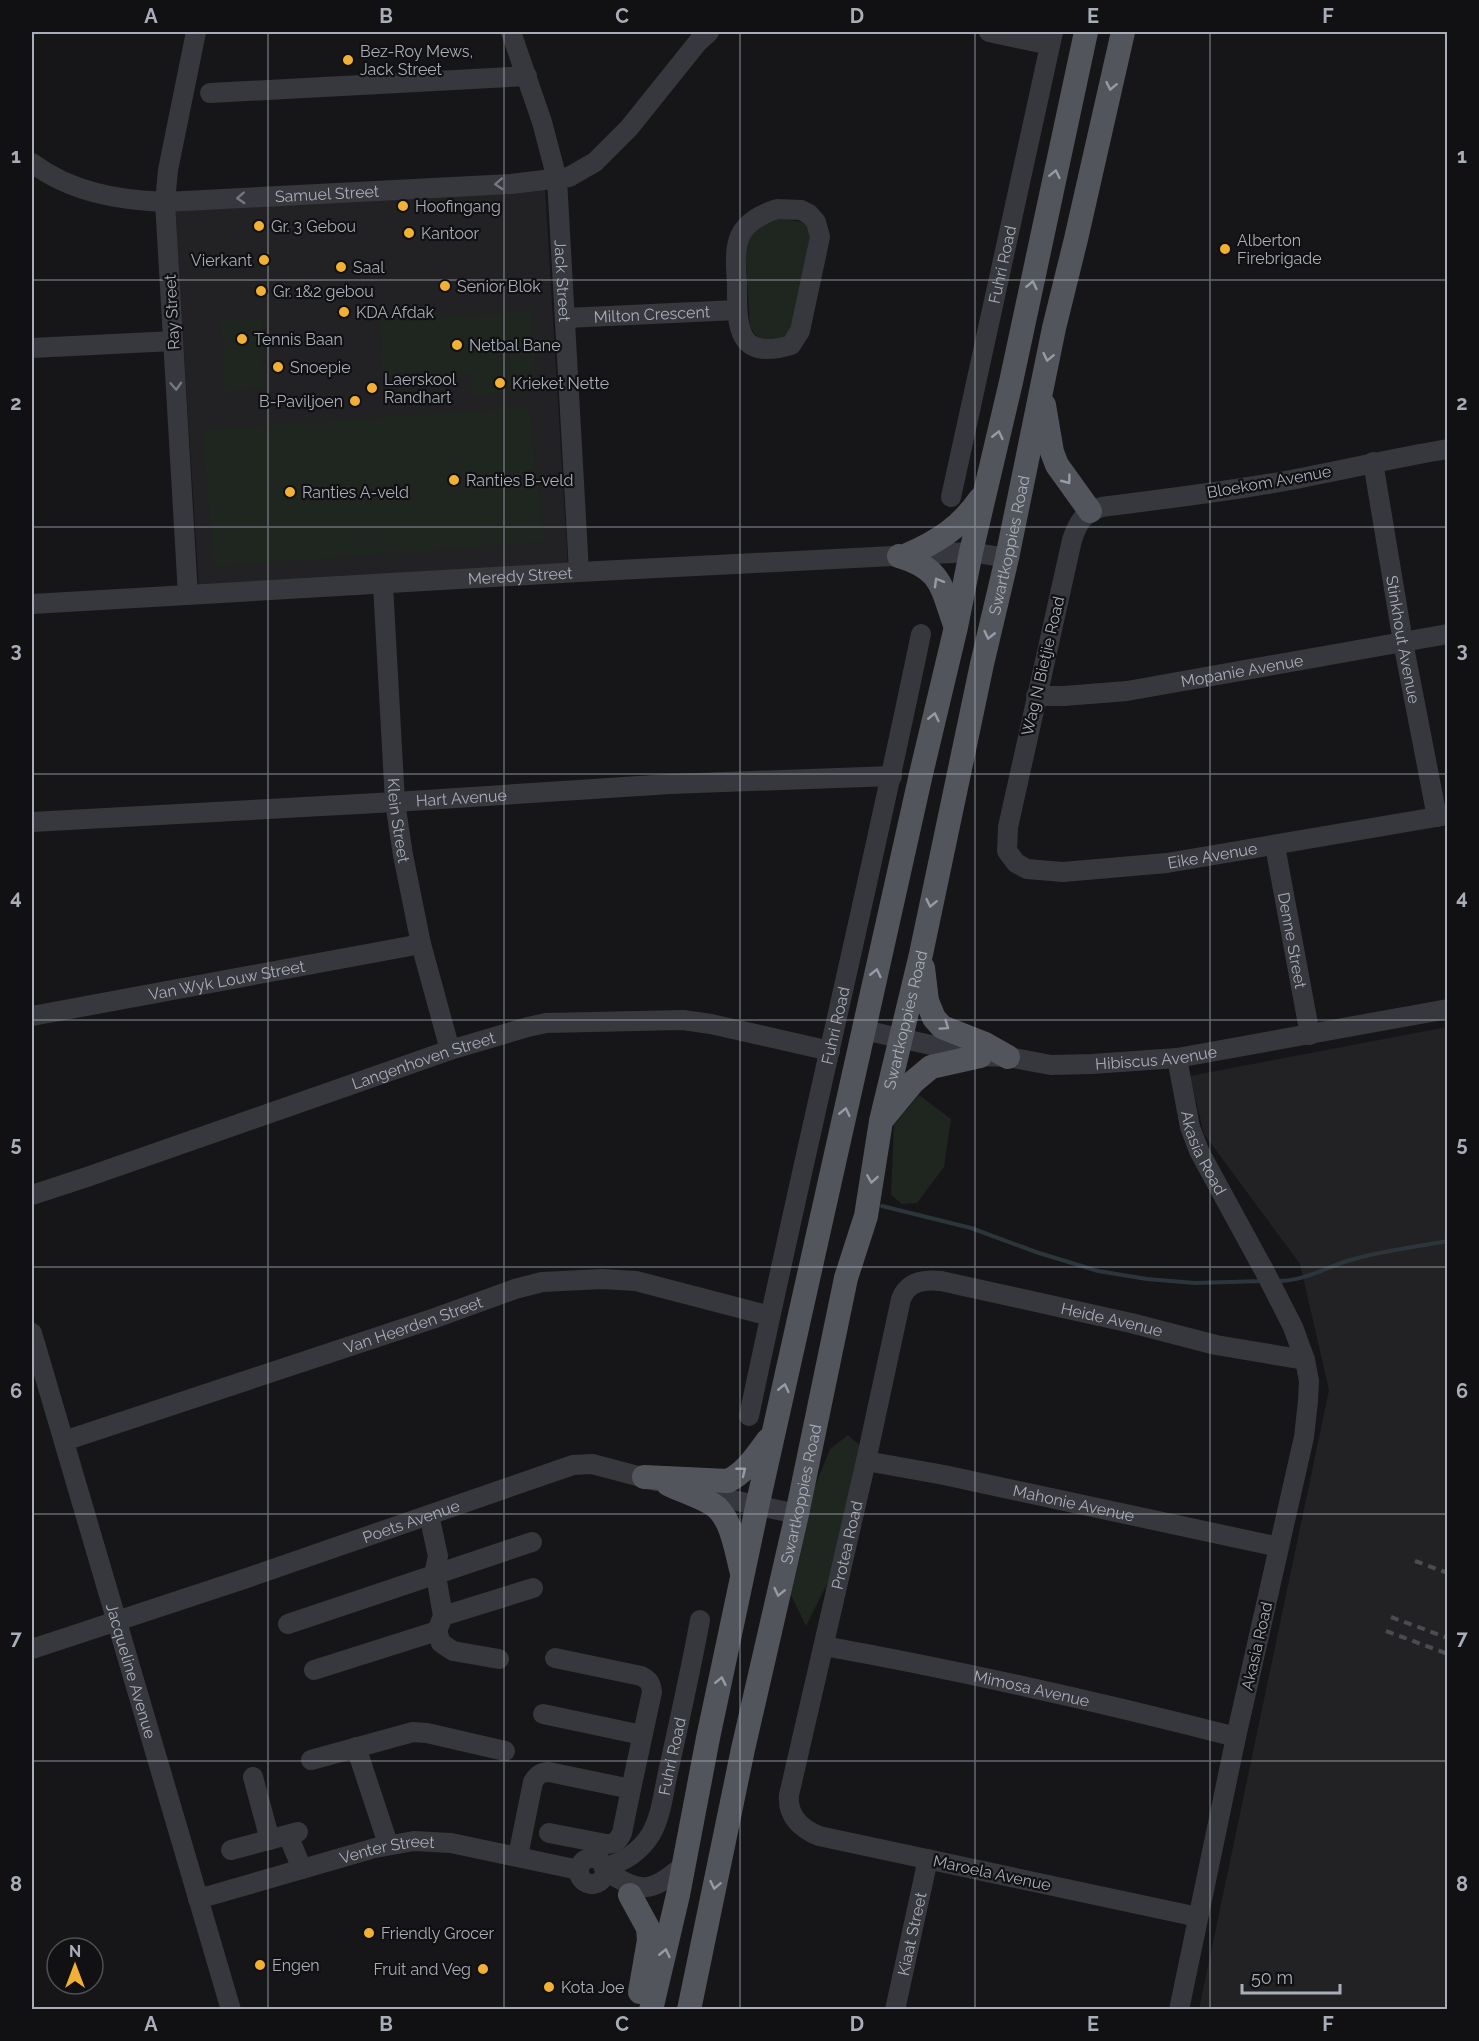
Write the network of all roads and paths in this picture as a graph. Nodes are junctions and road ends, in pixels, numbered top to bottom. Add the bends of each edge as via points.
1 (196, 32) edge
2 (512, 32) edge
3 (709, 32) edge
4 (989, 32) edge
5 (1086, 32) edge
6 (1123, 32) edge
7 (1052, 38) edge
8 (527, 76) junction
9 (210, 93) dead end
10 (32, 163) edge
11 (557, 179) junction
12 (165, 202) junction
13 (737, 310) junction
14 (566, 318) junction
15 (173, 341) junction
16 (32, 348) edge
17 (1041, 385) junction
18 (1448, 449) edge
19 (1373, 462) junction
20 (985, 492) junction
21 (951, 497) dead end
22 (1090, 511) junction
23 (970, 552) junction
24 (903, 555) junction
25 (1007, 558) junction
26 (579, 572) junction
27 (383, 585) junction
28 (188, 595) junction
29 (32, 604) edge
30 (956, 627) junction
31 (921, 634) dead end
32 (1448, 634) edge
33 (1403, 642) junction
34 (1036, 696) junction
35 (892, 776) junction
36 (395, 802) junction
37 (1442, 816) edge
38 (32, 822) edge
39 (1008, 827) joint
40 (1275, 846) junction
41 (422, 944) junction
42 (921, 954) junction
43 (1448, 1009) edge
44 (32, 1016) edge
45 (864, 1030) junction
46 (1310, 1035) junction
47 (901, 1038) junction
48 (450, 1050) junction
49 (830, 1051) junction
50 (980, 1056) junction
51 (1008, 1058) junction
52 (1177, 1058) junction
53 (881, 1121) junction
54 (32, 1194) edge
55 (919, 1282) joint
56 (770, 1316) junction
57 (32, 1333) edge
58 (1305, 1360) junction
59 (749, 1416) dead end
60 (774, 1432) junction
61 (64, 1441) junction
62 (866, 1461) junction
63 (656, 1480) junction
64 (757, 1507) junction
65 (797, 1514) junction
66 (424, 1517) junction
67 (532, 1542) dead end
68 (1280, 1547) junction
69 (435, 1572) junction
70 (743, 1578) junction
71 (533, 1588) dead end
72 (700, 1620) dead end
73 (117, 1622) junction
74 (288, 1624) dead end
75 (440, 1624) junction
76 (824, 1646) junction
77 (32, 1649) edge
78 (555, 1658) dead end
79 (499, 1659) dead end
80 (314, 1670) dead end
81 (543, 1714) dead end
82 (642, 1735) junction
83 (1236, 1737) junction
84 (356, 1747) junction
85 (743, 1749) junction
86 (505, 1751) dead end
87 (311, 1760) dead end
88 (253, 1777) dead end
89 (631, 1789) junction
90 (794, 1817) joint
91 (549, 1833) dead end
92 (286, 1836) junction
93 (388, 1844) junction
94 (231, 1850) dead end
95 (518, 1856) junction
96 (629, 1858) junction
97 (928, 1859) junction
98 (683, 1866) junction
99 (302, 1869) junction
100 (603, 1873) junction
101 (628, 1889) junction
102 (678, 1895) junction
103 (198, 1899) junction
104 (1198, 1917) junction
105 (231, 2010) edge
106 (637, 2010) edge
107 (651, 2010) edge
108 (689, 2010) edge
109 (895, 2010) edge
110 (1179, 2010) edge

1 - 12 street, Ray Street
2 - 8 street, Jack Street
3 - 11 street, Samuel Street via 629,128 595,162 569,177
4 - 7 street
20 -> 5 main road
6 -> 17 main road, Swartkoppies Road
7 - 21 street, Fuhri Road
8 - 9 street
8 - 11 street, Jack Street
10 - 12 street, Samuel Street via 69,185 97,194
11 -> 12 street, Samuel Street
11 - 14 street, Jack Street
12 - 15 street, Ray Street
13 - 13 street via 737,251 748,225 777,209 810,214 819,229 820,244 797,338 791,345 759,349 740,334
13 - 14 street, Milton Crescent
14 - 26 street, Jack Street
15 - 16 street
15 -> 28 street, Ray Street
17 -> 22 main road via 1052,452 1064,477
17 - 25 main road, Swartkoppies Road
18 - 19 street, Bloekom Avenue
19 - 22 street, Bloekom Avenue via 1274,483
19 - 33 street, Stinkhout Avenue
20 - 23 main road
20 - 24 main road via 949,533 929,546
22 - 34 street, Wag N Bietjie Road via 1079,522 1072,540
23 - 24 street, Meredy Street
23 - 25 street, Meredy Street
23 - 30 main road
24 - 26 street, Meredy Street
30 -> 24 main road via 935,576
25 -> 42 main road, Swartkoppies Road
26 - 27 street, Meredy Street
27 - 28 street, Meredy Street
27 - 36 street, Klein Street
28 - 29 street, Meredy Street
45 -> 30 main road
31 - 35 street, Fuhri Road
32 - 33 street, Mopanie Avenue
33 - 34 street, Mopanie Avenue via 1127,691
33 - 37 street, Stinkhout Avenue
34 - 39 street, Wag N Bietjie Road
35 - 36 street, Hart Avenue via 670,784
35 - 49 street, Fuhri Road
36 - 38 street, Hart Avenue
36 - 41 street, Klein Street
37 - 40 street, Eike Avenue
39 - 40 street, Eike Avenue via 1007,851 1011,858 1027,869 1041,871 1167,863
40 - 46 street, Denne Street
41 - 44 street, Van Wyk Louw Street
41 - 48 street, Klein Street
42 - 47 main road, Swartkoppies Road
42 -> 51 main road via 927,1001 934,1018 942,1026
43 - 46 street, Hibiscus Avenue
45 - 47 street, Hibiscus Avenue
60 -> 45 main road
46 - 52 street, Hibiscus Avenue
47 - 50 street, Hibiscus Avenue
47 - 53 main road, Swartkoppies Road
48 - 49 street, Langenhoven Street via 546,1023 660,1019 711,1024
48 - 54 street, Langenhoven Street
49 - 56 street, Fuhri Road
50 - 51 street, Hibiscus Avenue
50 - 53 main road via 939,1064 925,1071
51 - 52 street, Hibiscus Avenue via 1051,1065
52 - 58 street, Akasia Road via 1190,1127 1199,1151 1269,1280
53 -> 65 main road, Swartkoppies Road via 866,1216 846,1278
55 - 58 street, Heide Avenue via 941,1281 1216,1346
55 - 62 street, Protea Road via 907,1289 901,1299
56 - 59 street, Fuhri Road
56 - 61 street, Van Heerden Street via 636,1281 542,1282
57 - 61 street, Jacqueline Avenue
58 - 68 street, Akasia Road via 1309,1381 1304,1437
63 -> 60 main road via 728,1480 752,1463
60 - 64 main road
61 - 73 street, Jacqueline Avenue
62 - 68 street, Mahonie Avenue
62 - 76 street, Protea Road
63 - 64 street, Poets Avenue
63 - 66 street, Poets Avenue via 580,1464
63 - 70 main road via 716,1507 731,1532
64 - 65 street, Poets Avenue
64 - 70 main road
65 -> 85 main road, Swartkoppies Road
66 - 69 street via 438,1556
66 - 73 street, Poets Avenue
67 - 69 street
68 - 83 street, Akasia Road
69 - 74 street
69 - 75 street
98 -> 70 main road
71 - 75 street
72 - 96 street, Fuhri Road via 658,1813 652,1832
73 - 77 street, Poets Avenue
73 - 103 street, Jacqueline Avenue
75 - 79 street via 441,1643 453,1651
75 - 80 street
76 - 83 street, Mimosa Avenue via 1124,1708
76 - 90 street, Protea Road via 789,1794
78 - 82 street via 648,1679 652,1692
81 - 82 street
82 - 89 street
83 - 104 street, Akasia Road
84 - 86 street via 420,1732
84 - 87 street
84 - 93 street
85 - 102 main road via 722,1792 704,1864
85 -> 108 main road, Swartkoppies Road
88 - 92 street
89 - 91 street via 622,1833 613,1844
89 - 95 street via 542,1772 533,1782
90 - 97 street, Maroela Avenue via 807,1832 819,1836
92 - 94 street
92 - 99 street
93 - 95 street, Venter Street via 440,1841
93 - 99 street, Venter Street
95 - 100 street, Venter Street via 579,1870 580,1878 593,1884
96 - 100 street, Fuhri Road
96 - 101 street
97 - 104 street, Maroela Avenue
97 - 109 street, Kiaat Street
98 - 101 street via 659,1884
98 - 102 main road
99 - 103 street, Venter Street
100 - 101 street
101 - 102 street via 639,1898
101 - 106 main road via 648,1928 649,1940
107 -> 102 main road
103 - 105 street, Jacqueline Avenue
104 - 110 street, Akasia Road

